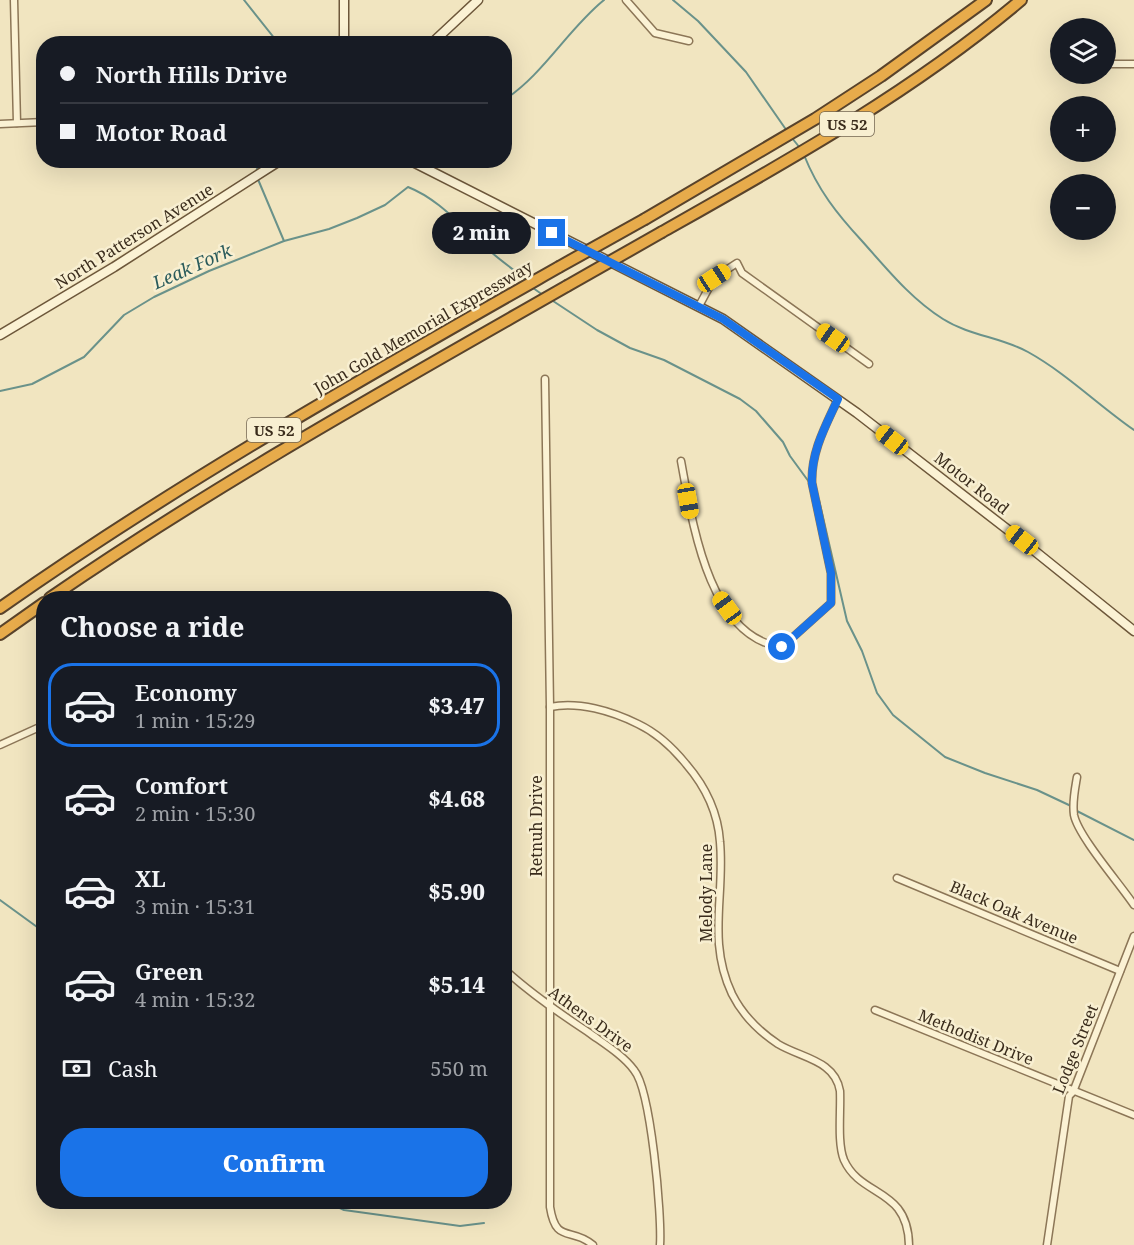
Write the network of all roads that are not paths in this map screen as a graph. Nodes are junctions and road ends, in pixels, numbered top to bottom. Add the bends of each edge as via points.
1 (14, 0) edge
2 (344, 0) edge
3 (478, 0) edge
4 (626, 0) edge
5 (986, 0) edge
6 (1021, 0) edge
7 (344, 36) edge
8 (440, 36) edge
9 (689, 40) dead end
10 (1116, 64) edge
11 (1134, 64) edge
12 (36, 122) edge
13 (17, 123) junction
14 (0, 124) edge
15 (269, 168) edge
16 (425, 168) edge
17 (699, 306) junction
18 (0, 335) edge
19 (869, 363) dead end
20 (545, 379) dead end
21 (838, 399) junction
22 (681, 461) dead end
23 (60, 591) edge
24 (0, 608) edge
25 (36, 609) edge
26 (1134, 631) edge
27 (0, 634) edge
28 (550, 707) junction
29 (36, 729) edge
30 (0, 745) edge
31 (1077, 777) dead end
32 (897, 878) dead end
33 (1134, 905) edge
34 (1134, 936) edge
35 (1120, 971) junction
36 (512, 975) edge
37 (549, 1005) junction
38 (875, 1010) dead end
39 (1073, 1092) junction
40 (1134, 1115) edge
41 (593, 1245) edge
42 (660, 1245) edge
43 (909, 1245) edge
44 (1047, 1245) edge

1 - 13 street
2 - 7 street
3 - 8 street
4 - 9 street via 655,33
5 - 24 highway, John Gold Memorial Expressway / US 52, bridge via 825,113 254,442 129,520
6 - 23 highway, US 52, bridge via 877,105 778,166 234,478
10 - 11 street
12 - 13 street
13 - 14 street
15 - 18 street, North Patterson Avenue
16 - 17 street, Motor Road
17 - 19 street via 714,278 737,262 742,273
17 - 21 street, Motor Road
20 - 28 street, Retnuh Drive
21 - 22 street via 816,445 812,471 831,573 831,603 782,647 769,646 753,637 738,624 713,589 692,523
21 - 26 street, Motor Road
25 - 27 highway
28 - 37 street, Retnuh Drive
28 - 43 street, Melody Lane via 588,708 643,726 671,747 699,781 718,825 719,955 733,996 753,1023 776,1042 832,1072 840,1091 841,1150 846,1163 856,1177 895,1204 909,1235
29 - 30 street
31 - 33 street via 1074,817
32 - 35 street, Black Oak Avenue
34 - 35 street, Lodge Street
35 - 39 street, Lodge Street
36 - 37 street, Athens Drive
37 - 41 street, Retnuh Drive via 552,1224 563,1236 584,1239
37 - 42 street, Athens Drive via 604,1043 639,1076 654,1160
38 - 39 street, Methodist Drive
39 - 40 street, Methodist Drive
39 - 44 street, Lodge Street via 1069,1096

